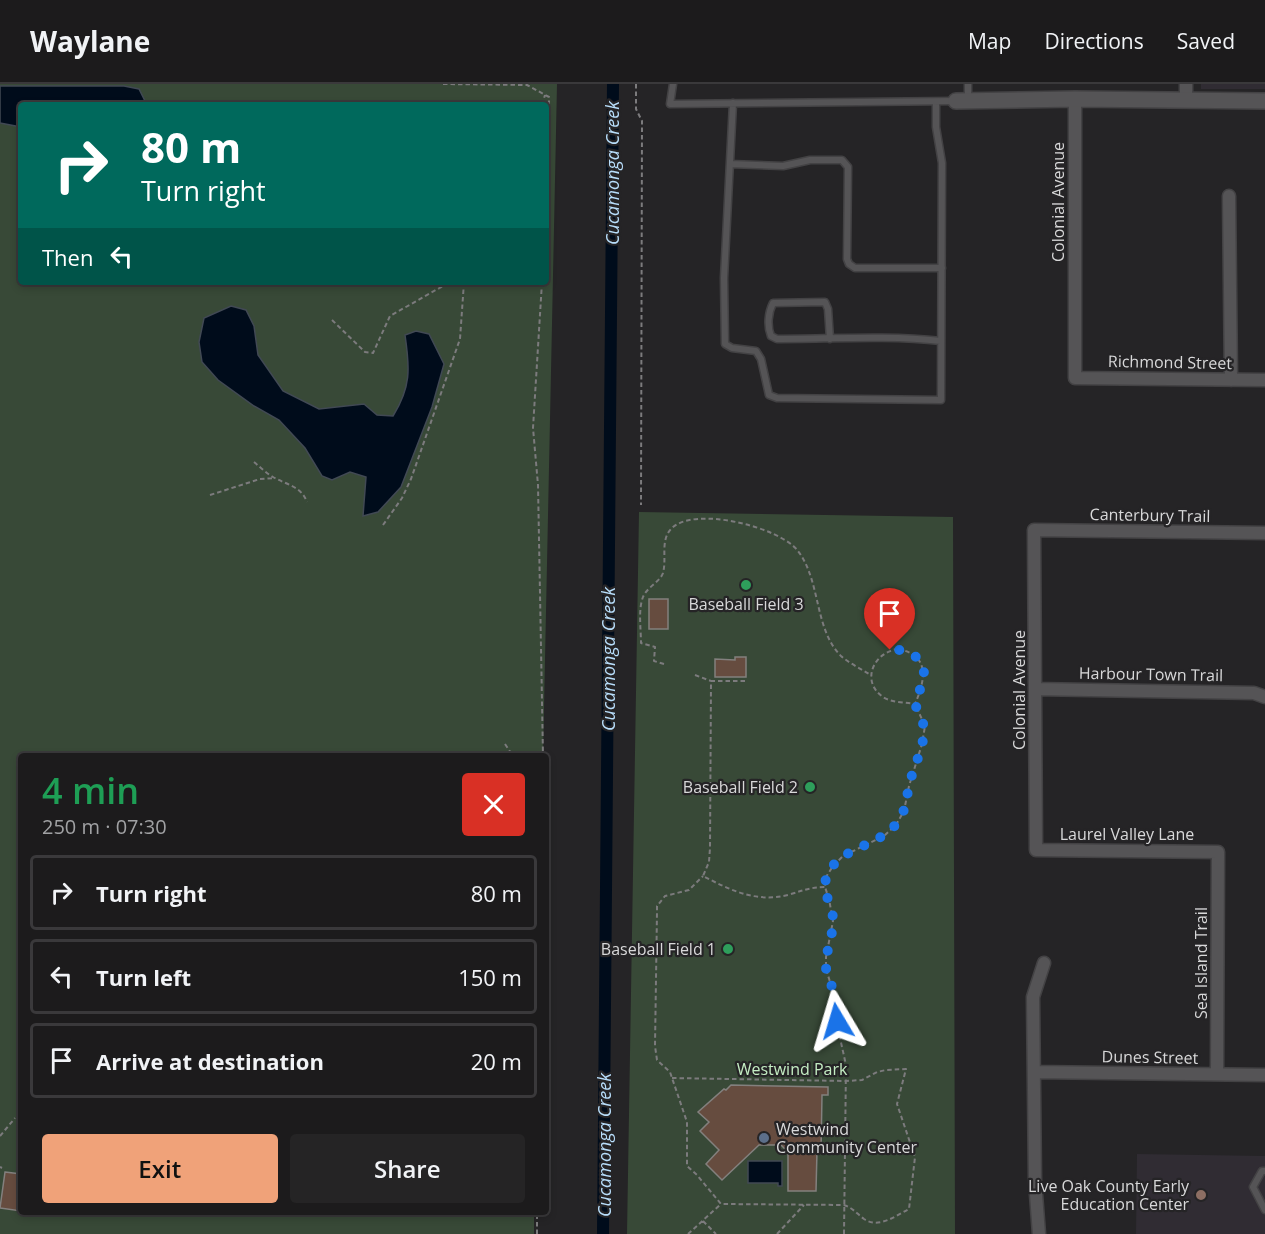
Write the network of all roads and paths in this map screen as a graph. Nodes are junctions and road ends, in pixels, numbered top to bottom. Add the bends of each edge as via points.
1 (443, 84) edge
2 (636, 84) edge
3 (673, 84) edge
4 (968, 84) edge
5 (1186, 84) edge
6 (545, 95) junction
7 (1075, 99) junction
8 (1186, 100) junction
9 (962, 101) junction
10 (1265, 101) edge
11 (543, 102) edge
12 (549, 102) edge
13 (549, 102) edge
14 (936, 102) junction
15 (733, 103) junction
16 (730, 164) junction
17 (549, 169) edge
18 (1229, 196) dead end
19 (942, 268) junction
20 (445, 285) edge
21 (464, 285) edge
22 (542, 285) edge
23 (332, 320) dead end
24 (830, 339) junction
25 (941, 341) junction
26 (1075, 378) joint
27 (1231, 380) junction
28 (1265, 380) edge
29 (254, 462) dead end
30 (274, 477) junction
31 (210, 495) dead end
32 (307, 502) dead end
33 (641, 505) dead end
34 (383, 525) dead end
35 (1034, 530) joint
36 (1265, 533) edge
37 (664, 664) dead end
38 (695, 675) dead end
39 (872, 676) junction
40 (711, 681) junction
41 (745, 681) dead end
42 (1035, 689) junction
43 (1265, 697) edge
44 (915, 704) junction
45 (505, 744) dead end
46 (511, 753) edge
47 (543, 753) edge
48 (1036, 850) joint
49 (1218, 852) joint
50 (703, 876) junction
51 (825, 887) junction
52 (1044, 963) dead end
53 (1034, 1072) junction
54 (1217, 1074) junction
55 (1265, 1075) edge
56 (672, 1078) junction
57 (846, 1081) junction
58 (15, 1118) dead end
59 (0, 1136) edge
60 (1265, 1171) edge
61 (721, 1204) junction
62 (804, 1205) junction
63 (844, 1205) junction
64 (1265, 1210) edge
65 (537, 1215) edge
66 (703, 1221) junction
67 (537, 1234) edge
68 (688, 1234) edge
69 (716, 1234) edge
70 (777, 1234) edge
71 (844, 1234) edge
72 (1039, 1234) edge

1 - 6 path via 527,85
2 - 33 path via 636,109 642,121
3 - 15 lane via 670,104
4 - 9 lane
5 - 8 street
6 - 11 path
6 - 12 path
7 - 8 street
7 - 9 street
7 - 26 street, Colonial Avenue
8 - 10 street
9 - 14 lane
13 - 17 path
14 - 15 lane
14 - 19 lane via 942,163
15 - 16 lane
16 - 19 lane via 783,166 842,159 848,167 849,264 855,268
16 - 25 lane via 724,339 732,348 756,351 769,395 941,400
18 - 27 street
19 - 25 lane
20 - 23 path via 390,316 373,353 365,352
21 - 34 path via 460,339 411,479
22 - 47 path via 533,428 538,485
24 - 24 lane via 771,336 768,330 773,303 825,302
24 - 25 lane
26 - 27 street, Richmond Street
27 - 28 street, Richmond Street
29 - 30 path
30 - 31 path
30 - 32 path via 294,485
35 - 36 street, Canterbury Trail
35 - 42 street, Colonial Avenue
37 - 39 path via 654,661 655,647 641,643 643,597 662,576 664,545 671,529 691,519 708,518 766,532 799,551 832,643 849,663
38 - 40 path
39 - 44 path via 884,698
39 - 44 path via 873,667 883,654 898,649 914,655 924,676
40 - 41 path
40 - 50 path via 710,848
42 - 43 street, Harbour Town Trail via 1254,693
42 - 48 street, Colonial Avenue
44 - 51 path via 924,726 904,811 884,836 843,856 826,877
45 - 46 path
48 - 49 street, Laurel Valley Lane
49 - 54 street, Sea Island Trail
50 - 51 path via 732,891 765,898
50 - 56 path via 689,890 665,896 657,906 655,1046 657,1060
51 - 57 path via 834,921 826,969 836,1001
52 - 53 street via 1033,997
53 - 54 street, Dunes Street
53 - 72 street
54 - 55 street, Dunes Street
56 - 57 path
56 - 61 path via 687,1122 687,1166
57 - 63 path
57 - 63 path via 906,1069 897,1104 915,1157 909,1209 885,1221 871,1222
58 - 59 path
60 - 64 lane via 1253,1187
61 - 62 path
61 - 66 path
62 - 63 path
62 - 70 path
63 - 71 path
65 - 67 path
66 - 68 path
66 - 69 path

